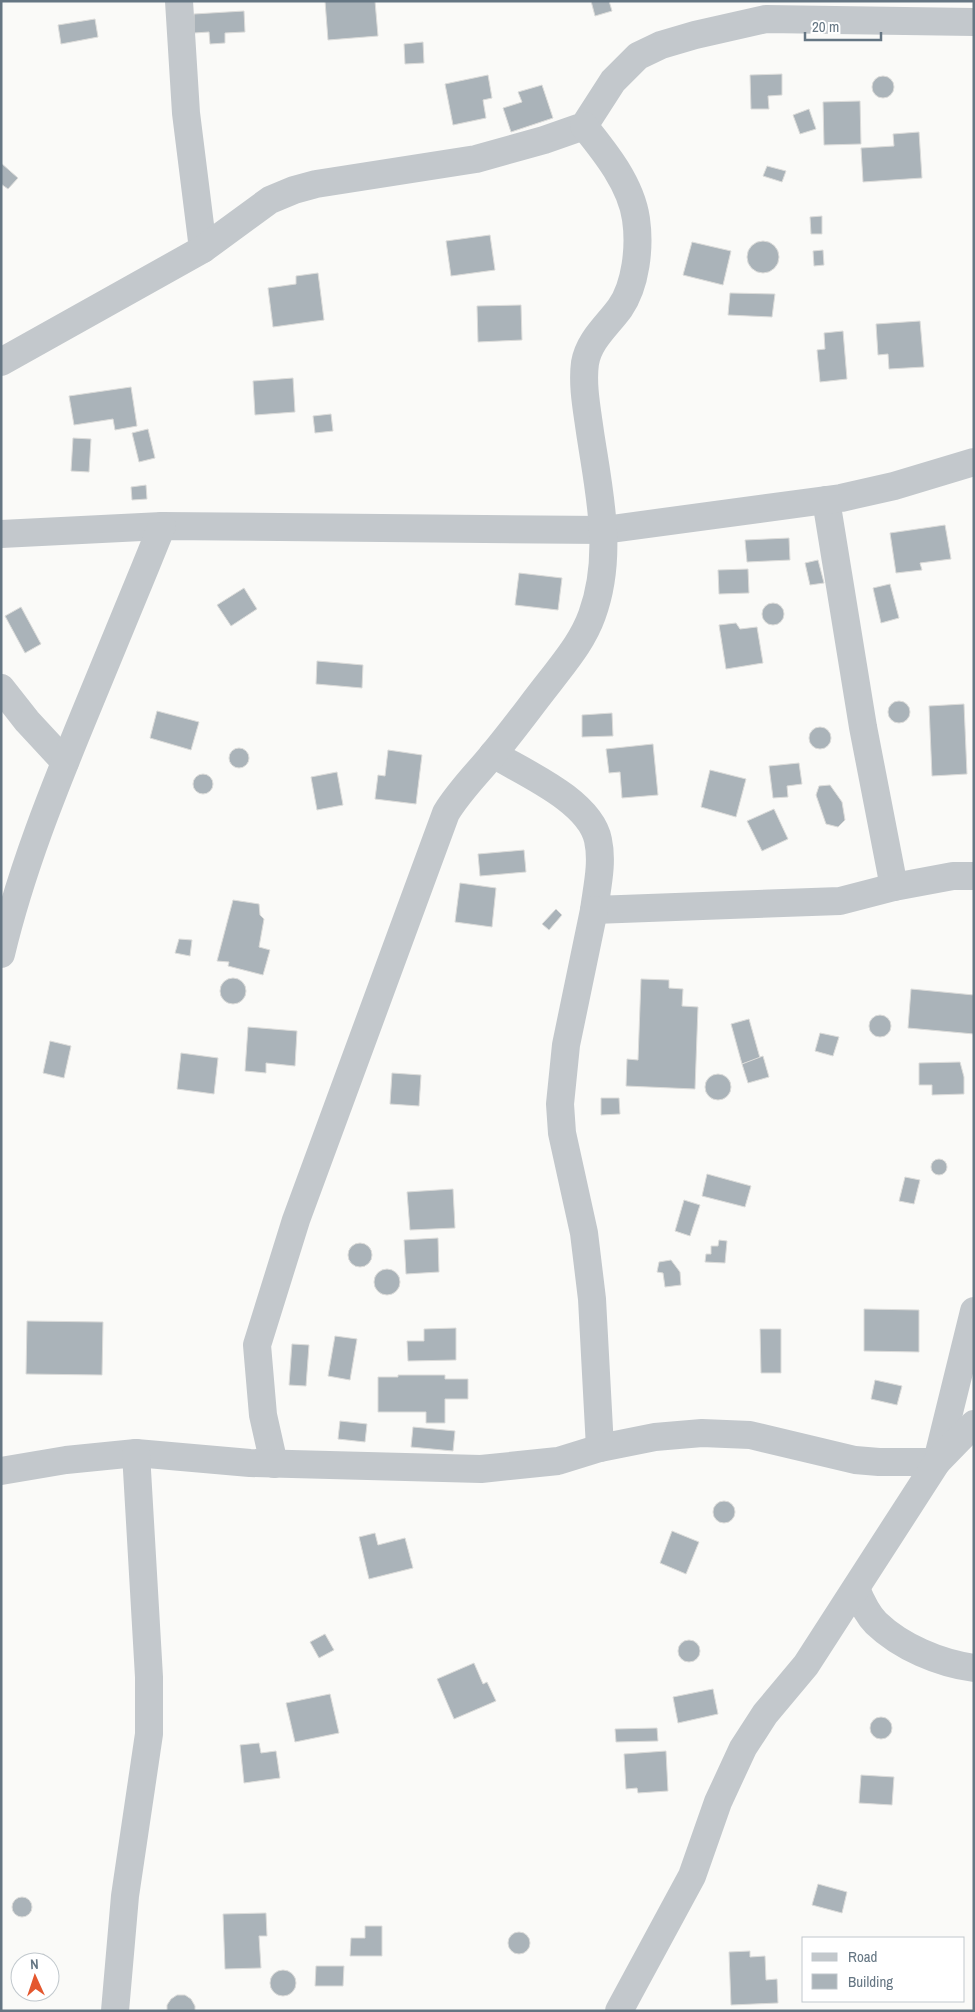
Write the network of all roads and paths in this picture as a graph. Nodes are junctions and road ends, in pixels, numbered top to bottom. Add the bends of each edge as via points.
1 (178, 1) edge
2 (767, 10) edge
3 (974, 22) edge
4 (584, 126) junction
5 (203, 249) junction
6 (1, 362) edge
7 (974, 462) edge
8 (826, 500) junction
9 (162, 526) junction
10 (604, 530) junction
11 (1, 534) edge
12 (1, 688) edge
13 (493, 754) junction
14 (65, 762) junction
15 (974, 876) edge
16 (894, 887) junction
17 (594, 910) junction
18 (1, 954) edge
19 (974, 1311) edge
20 (974, 1424) edge
21 (600, 1448) junction
22 (136, 1454) junction
23 (937, 1462) junction
24 (274, 1464) junction
25 (1, 1471) edge
26 (856, 1589) junction
27 (974, 1668) edge
28 (115, 2011) edge
29 (619, 2011) edge

1 - 5 street via 186,113
2 - 3 street
2 - 4 street via 661,45 638,56 613,81
4 - 5 street via 476,159 294,190 270,200
4 - 10 street via 623,181 636,218 636,268 631,287 620,308 591,346 586,362 588,417
5 - 6 street
7 - 8 street via 894,486
8 - 10 street
8 - 16 street via 863,727
9 - 10 street
9 - 11 street
9 - 14 street
10 - 13 street via 599,592 586,629 577,646
12 - 14 street
13 - 17 street via 563,796 590,821 598,839 600,861
13 - 24 street via 464,786 446,813 279,1274 257,1346 263,1415
14 - 18 street via 33,846
15 - 16 street via 953,876
16 - 17 street via 840,901
17 - 21 street via 566,1045 560,1104 562,1133 584,1233
19 - 23 street
20 - 23 street
21 - 23 street via 655,1437 750,1435 855,1460
21 - 24 street via 558,1461 481,1469
22 - 24 street
22 - 25 street via 66,1460
22 - 28 street via 149,1734 125,1896
23 - 26 street
26 - 27 street via 875,1622 899,1641 939,1660
26 - 29 street via 806,1665 765,1714 744,1748 718,1802 692,1876

